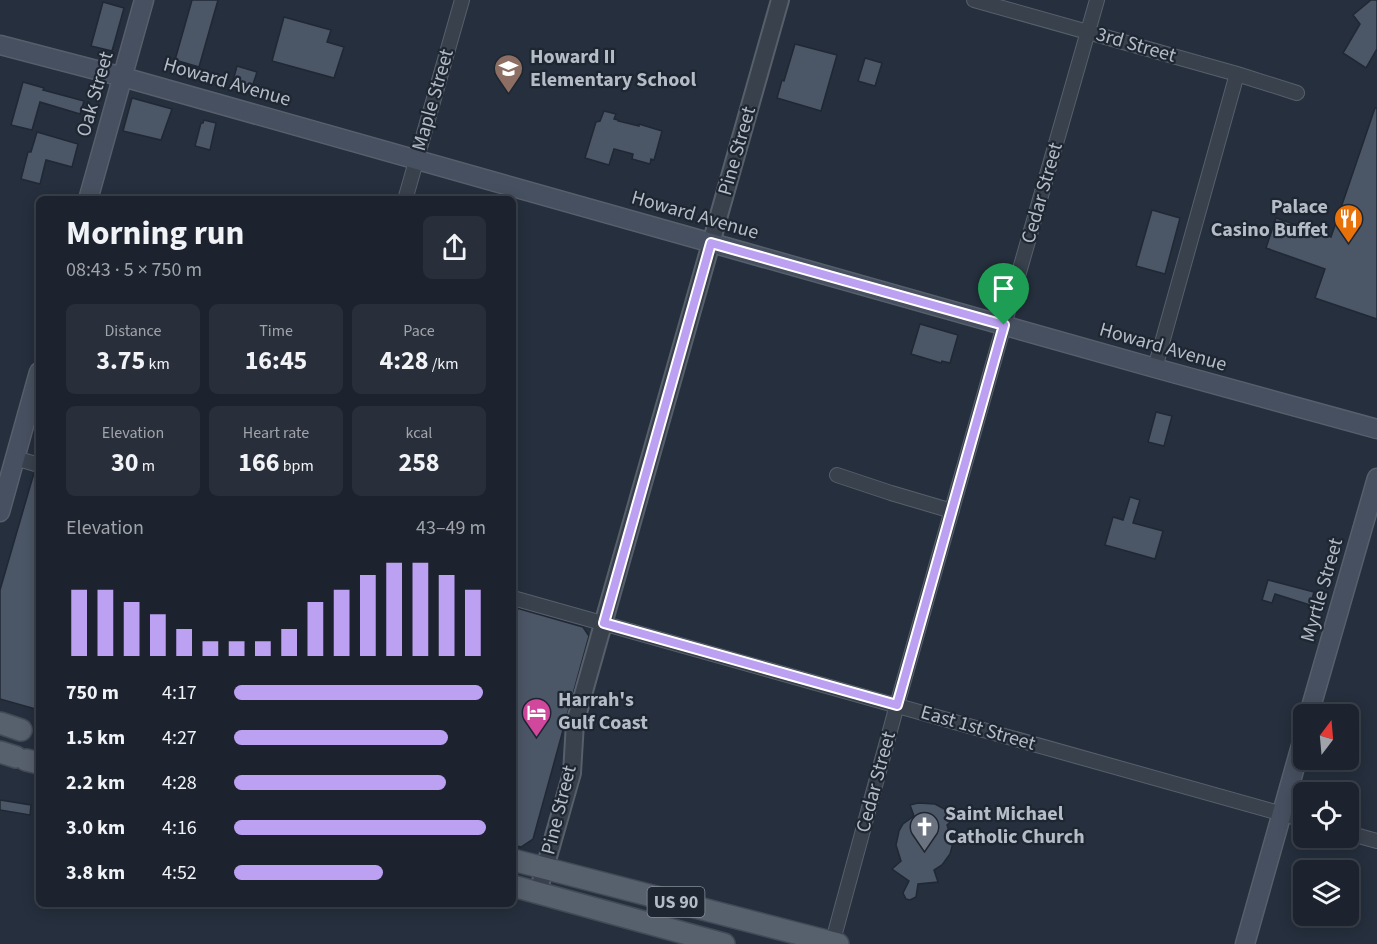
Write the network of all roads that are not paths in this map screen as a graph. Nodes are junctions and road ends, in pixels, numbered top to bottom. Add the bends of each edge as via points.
1 (144, 0) edge
2 (462, 0) edge
3 (780, 0) edge
4 (974, 0) edge
5 (1097, 0) edge
6 (1088, 32) junction
7 (0, 45) edge
8 (1237, 74) junction
9 (123, 76) junction
10 (1297, 93) dead end
11 (417, 159) junction
12 (89, 196) edge
13 (406, 196) edge
14 (711, 243) junction
15 (1004, 325) junction
16 (1155, 368) junction
17 (36, 383) edge
18 (1377, 429) edge
19 (15, 458) junction
20 (36, 464) edge
21 (837, 475) dead end
22 (1377, 478) edge
23 (952, 511) junction
24 (0, 512) edge
25 (516, 599) edge
26 (604, 623) junction
27 (1313, 704) edge
28 (897, 705) junction
29 (0, 723) edge
30 (30, 733) edge
31 (1294, 770) edge
32 (1281, 813) junction
33 (1293, 817) edge
34 (1359, 836) edge
35 (1377, 841) edge
36 (516, 861) edge
37 (544, 868) junction
38 (516, 886) edge
39 (538, 892) junction
40 (834, 943) edge
41 (724, 944) edge
42 (1245, 944) edge

1 - 9 main road, Oak Street
2 - 11 street, Maple Street
3 - 14 street, Pine Street
4 - 6 street, 3rd Street
5 - 6 street, Cedar Street
6 - 8 street, 3rd Street
6 - 15 street, Cedar Street
7 - 9 main road, Howard Avenue
8 - 10 street, 3rd Street
8 - 16 street
9 - 11 main road, Howard Avenue
9 - 12 main road, Oak Street
11 - 13 street, Maple Street
11 - 14 main road, Howard Avenue
14 - 15 main road, Howard Avenue
14 - 26 street, Pine Street
15 - 16 main road, Howard Avenue
15 - 23 street, Cedar Street
16 - 18 main road, Howard Avenue
17 - 19 main road
19 - 20 street
19 - 24 main road
21 - 23 street
22 - 27 main road, Myrtle Street
23 - 28 street, Cedar Street
25 - 26 street, East 1st Street
26 - 28 street, East 1st Street
26 - 37 street, Pine Street via 575,723 572,773
28 - 32 street, East 1st Street
28 - 40 street, Cedar Street
29 - 30 main road
31 - 32 main road
32 - 33 street, East 1st Street
32 - 42 main road
34 - 35 street
36 - 37 main road, US 90
37 - 39 street, Pine Street
37 - 40 main road, US 90
38 - 39 main road, US 90
39 - 41 main road, US 90

